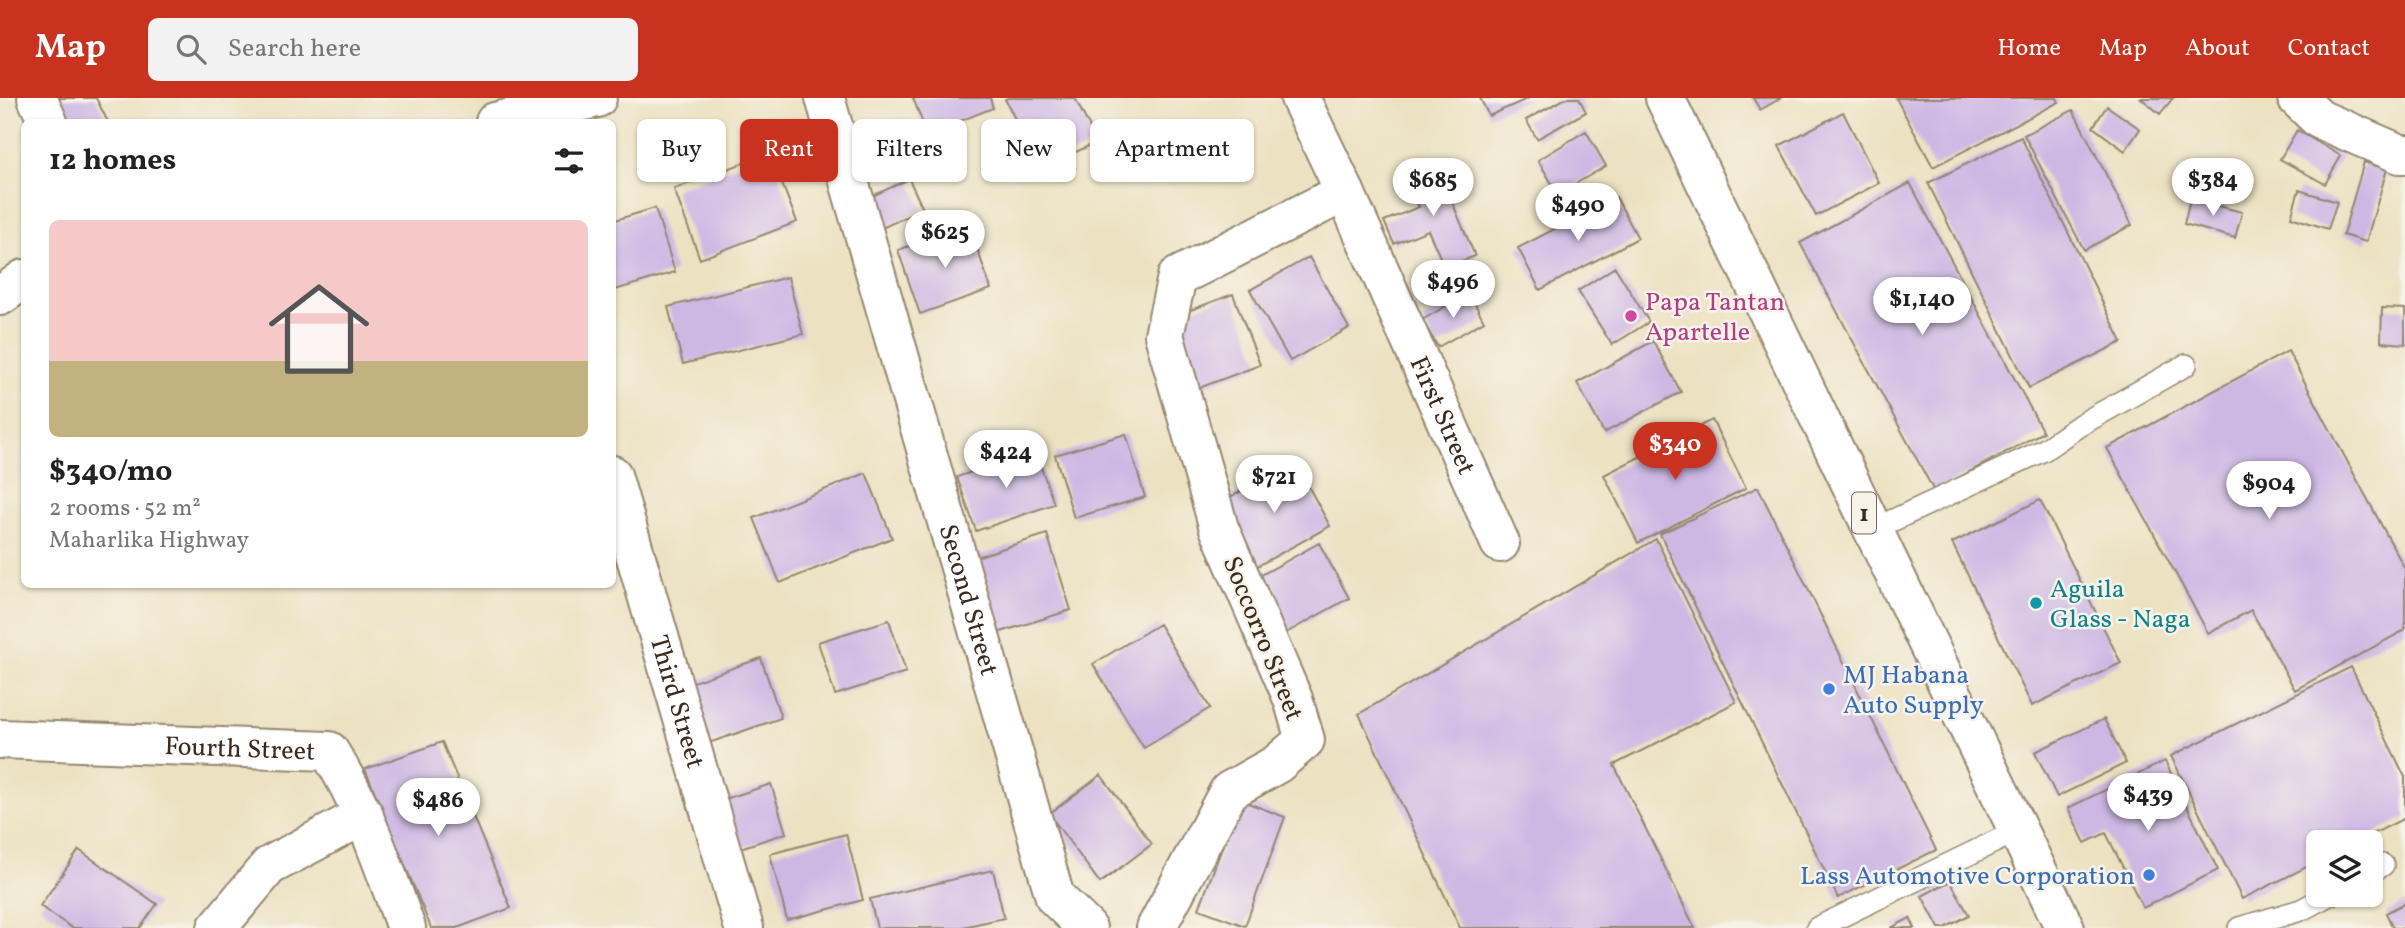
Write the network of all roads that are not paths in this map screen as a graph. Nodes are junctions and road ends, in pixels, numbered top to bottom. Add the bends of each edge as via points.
1 (37, 98) edge
2 (597, 98) edge
3 (825, 98) edge
4 (1300, 98) edge
5 (1665, 98) edge
6 (2297, 98) edge
7 (505, 115) edge
8 (47, 119) edge
9 (2405, 154) edge
10 (1345, 192) junction
11 (21, 281) edge
12 (0, 296) edge
13 (2186, 365) dead end
14 (616, 489) edge
15 (1872, 530) junction
16 (1500, 543) dead end
17 (0, 740) edge
18 (364, 815) junction
19 (2019, 830) junction
20 (2308, 907) edge
21 (217, 928) edge
22 (407, 928) edge
23 (744, 928) edge
24 (1087, 928) edge
25 (1156, 928) edge
26 (1816, 928) edge
27 (2065, 928) edge
28 (2239, 928) edge

1 - 8 street
2 - 7 street
3 - 24 street, Second Street via 1055,897
4 - 10 street, First Street
5 - 15 street, 1
6 - 9 street via 2319,119
10 - 16 street, First Street
10 - 25 street, Soccorro Street via 1177,277 1164,335 1219,528 1293,699 1305,740 1277,764 1229,792
11 - 12 street
13 - 15 lane via 2044,450
14 - 23 street, Third Street
15 - 19 street, 1
17 - 18 street, Fourth Street via 328,751
18 - 21 street via 270,866
18 - 22 street, Fourth Street
19 - 26 lane
19 - 27 street, 1
20 - 28 lane

